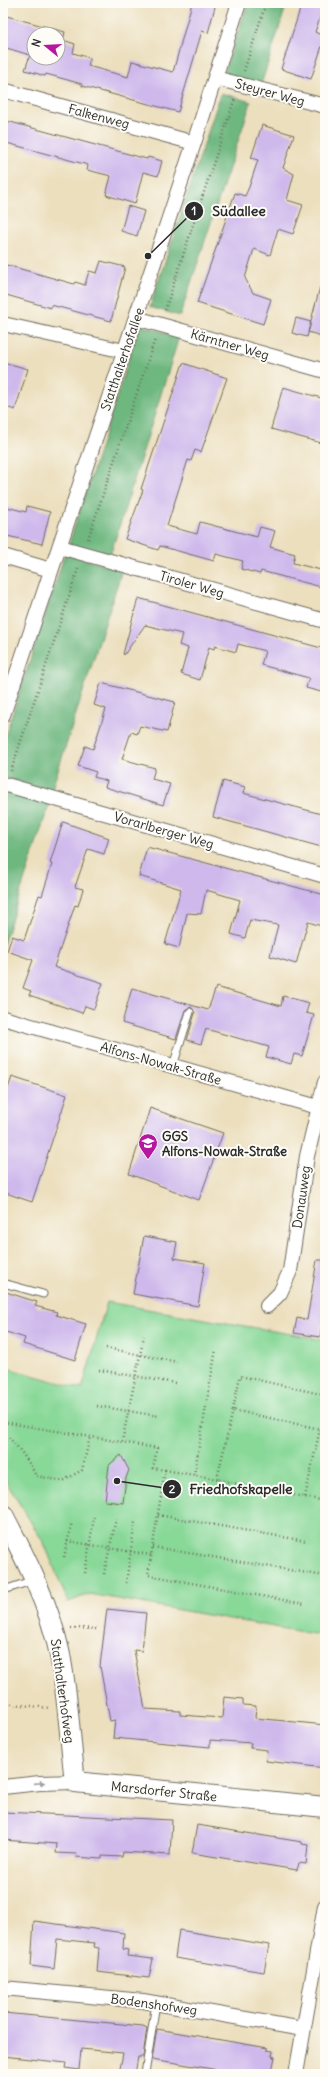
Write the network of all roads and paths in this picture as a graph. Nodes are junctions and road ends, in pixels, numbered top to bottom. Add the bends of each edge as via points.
1 (239, 3) edge
2 (266, 3) edge
3 (215, 78) junction
4 (240, 84) junction
5 (3, 90) edge
6 (325, 106) edge
7 (194, 143) junction
8 (136, 318) junction
9 (3, 324) edge
10 (160, 324) junction
11 (124, 351) junction
12 (325, 371) edge
13 (60, 546) junction
14 (83, 553) junction
15 (3, 556) edge
16 (51, 570) junction
17 (325, 621) edge
18 (3, 715) edge
19 (5, 785) edge
20 (325, 876) edge
21 (190, 1012) dead end
22 (3, 1018) edge
23 (173, 1066) junction
24 (325, 1082) edge
25 (318, 1107) junction
26 (3, 1283) edge
27 (43, 1294) dead end
28 (267, 1306) dead end
29 (144, 1336) dead end
30 (106, 1348) dead end
31 (216, 1349) dead end
32 (140, 1354) junction
33 (177, 1362) dead end
34 (99, 1370) dead end
35 (136, 1376) junction
36 (175, 1383) dead end
37 (325, 1396) edge
38 (97, 1406) dead end
39 (129, 1410) junction
40 (233, 1410) junction
41 (159, 1416) dead end
42 (3, 1422) edge
43 (3, 1432) edge
44 (90, 1437) junction
45 (122, 1442) junction
46 (166, 1470) junction
47 (194, 1475) junction
48 (217, 1479) junction
49 (305, 1497) junction
50 (325, 1501) edge
51 (3, 1515) edge
52 (158, 1515) junction
53 (94, 1517) dead end
54 (116, 1519) dead end
55 (72, 1522) dead end
56 (135, 1522) dead end
57 (306, 1540) dead end
58 (67, 1541) junction
59 (90, 1544) junction
60 (153, 1547) junction
61 (109, 1548) junction
62 (131, 1552) junction
63 (151, 1555) junction
64 (64, 1557) dead end
65 (85, 1573) dead end
66 (104, 1574) dead end
67 (325, 1576) edge
68 (34, 1579) junction
69 (126, 1583) dead end
70 (7, 1589) dead end
71 (305, 1604) dead end
72 (53, 1628) junction
73 (99, 1629) dead end
74 (3, 1704) edge
75 (66, 1710) junction
76 (75, 1782) junction
77 (3, 1787) edge
78 (325, 1807) edge
79 (325, 1906) edge
80 (3, 1988) edge
81 (156, 2003) junction
82 (303, 2029) junction
83 (145, 2074) edge
84 (296, 2074) edge

1 - 3 street, Statthalterhofallee
2 - 4 path
3 - 4 street, Steyrer Weg
3 - 7 street, Statthalterhofallee
4 - 6 street, Steyrer Weg
4 - 10 path
5 - 7 street, Falkenweg
7 - 8 street, Statthalterhofallee
8 - 10 street, Kärntner Weg
8 - 11 street, Statthalterhofallee
9 - 11 street
10 - 12 street, Kärntner Weg
10 - 14 path
11 - 13 street, Statthalterhofallee
13 - 14 street, Tiroler Weg
13 - 16 street, Statthalterhofallee
14 - 17 street, Tiroler Weg
14 - 19 path
15 - 16 street
16 - 18 street, Statthalterhofallee
19 - 20 street, Vorarlberger Weg
21 - 23 lane
22 - 23 street, Alfons-Nowak-Straße
23 - 25 street, Alfons-Nowak-Straße
24 - 25 street, Donauweg
25 - 28 street, Donauweg via 307,1156 290,1271 280,1293
26 - 27 lane
29 - 32 path
30 - 32 path
31 - 47 path
32 - 33 path
32 - 35 path
34 - 35 path
35 - 36 path
35 - 39 path
37 - 40 path via 240,1376
38 - 39 path
39 - 41 path
39 - 45 path
40 - 48 path
40 - 49 path via 320,1429
42 - 44 path
43 - 44 path via 26,1458 36,1476 63,1481 82,1470
44 - 45 path
45 - 46 path via 157,1448 153,1468
46 - 47 path
46 - 52 path
47 - 48 path
48 - 49 path
49 - 50 path
51 - 68 street, Statthalterhofweg
52 - 57 path
52 - 60 path
53 - 59 path
54 - 61 path
55 - 58 path
56 - 62 path
58 - 59 path
58 - 64 path
59 - 61 path
59 - 65 path
60 - 63 path
60 - 67 path
61 - 62 path
61 - 66 path
62 - 63 path
62 - 69 path
63 - 71 path via 148,1575
68 - 70 lane
68 - 72 street, Statthalterhofweg
72 - 73 path
72 - 75 street, Statthalterhofweg via 60,1655
74 - 75 path
75 - 76 street, Statthalterhofweg
77 -> 76 street, Marsdorfer Straße
76 - 78 street, Marsdorfer Straße
79 - 82 street
80 - 81 street, Bodenshofweg
81 - 82 street, Bodenshofweg
81 - 83 lane
82 - 84 street

